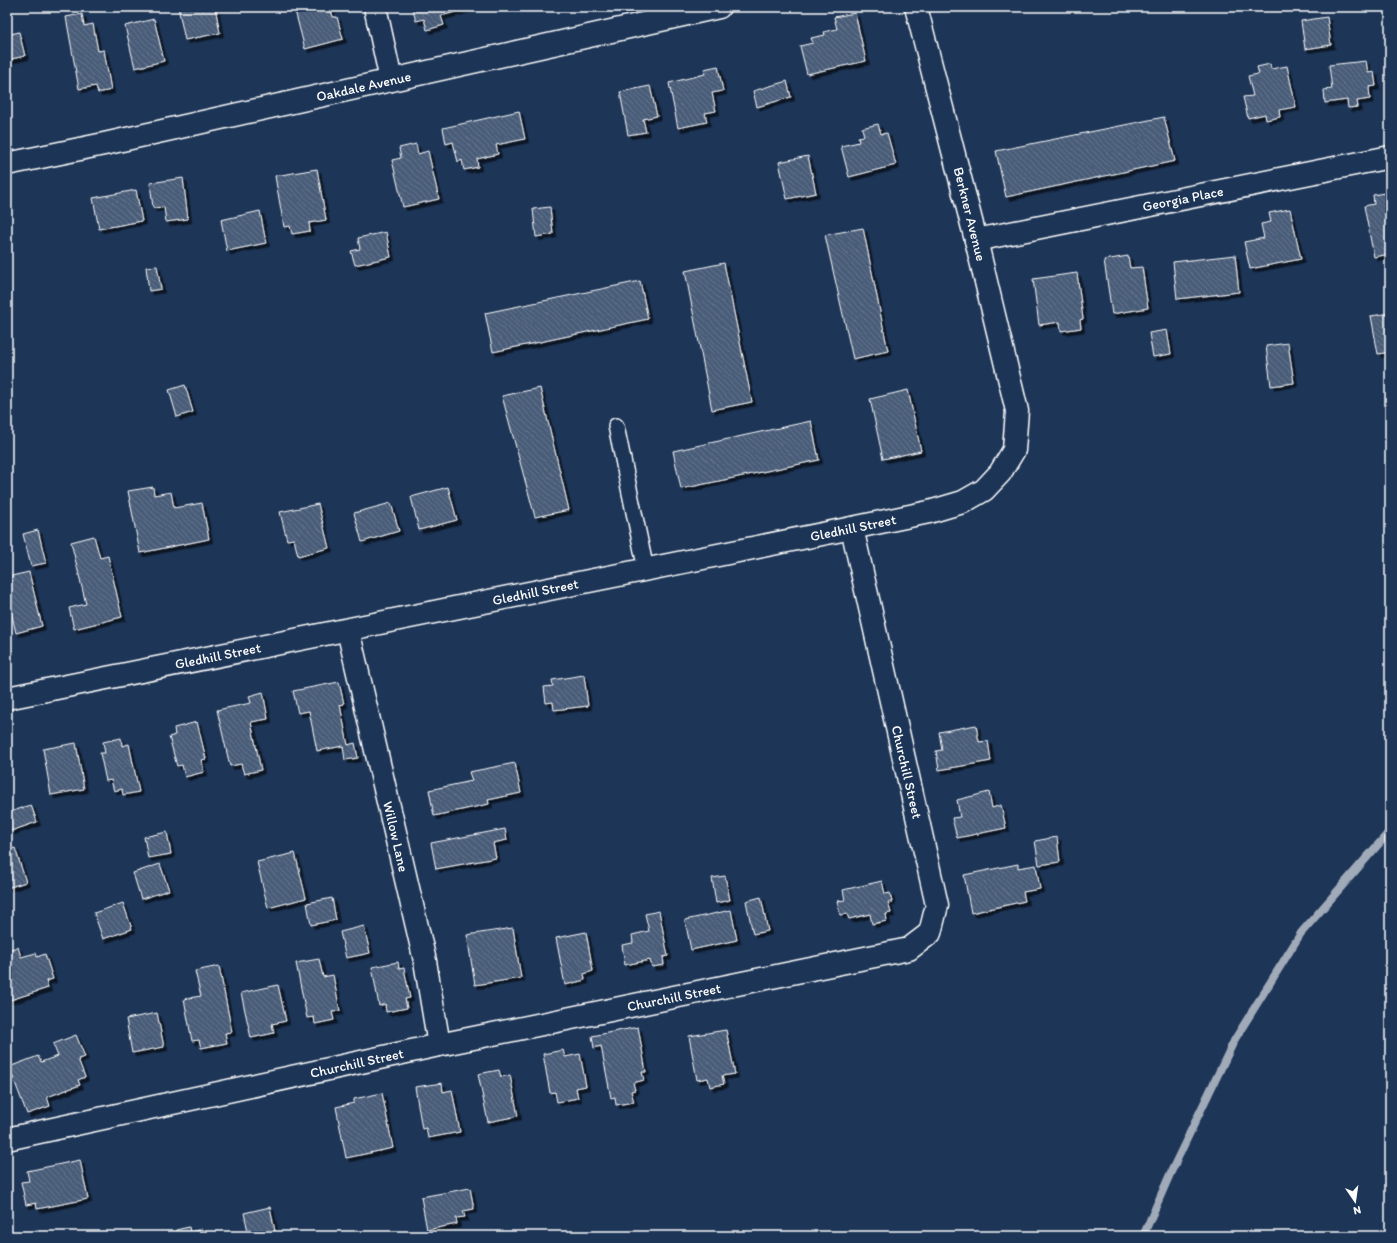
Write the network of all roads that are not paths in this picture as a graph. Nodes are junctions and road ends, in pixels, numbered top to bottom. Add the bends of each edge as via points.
1 (375, 7) edge
2 (719, 7) edge
3 (916, 7) edge
4 (391, 80) junction
5 (1390, 157) edge
6 (7, 164) edge
7 (976, 240) junction
8 (1016, 423) joint
9 (616, 426) dead end
10 (852, 528) junction
11 (646, 570) junction
12 (348, 630) junction
13 (7, 698) edge
14 (439, 1045) junction
15 (7, 1139) edge

1 - 4 street
2 - 4 street, Oakdale Avenue
3 - 7 street, Berkner Avenue
4 - 6 street, Oakdale Avenue
5 - 7 street, Georgia Place
7 - 8 street, Berkner Avenue via 1017,411
8 - 10 street, Gledhill Street via 1014,450 1000,473 984,490 963,502 929,512
9 - 11 lane
10 - 11 street, Gledhill Street
10 - 14 street, Churchill Street via 937,906 930,933 909,949
11 - 12 street, Gledhill Street
12 - 13 street, Gledhill Street
12 - 14 street, Willow Lane via 425,961
14 - 15 street, Churchill Street

